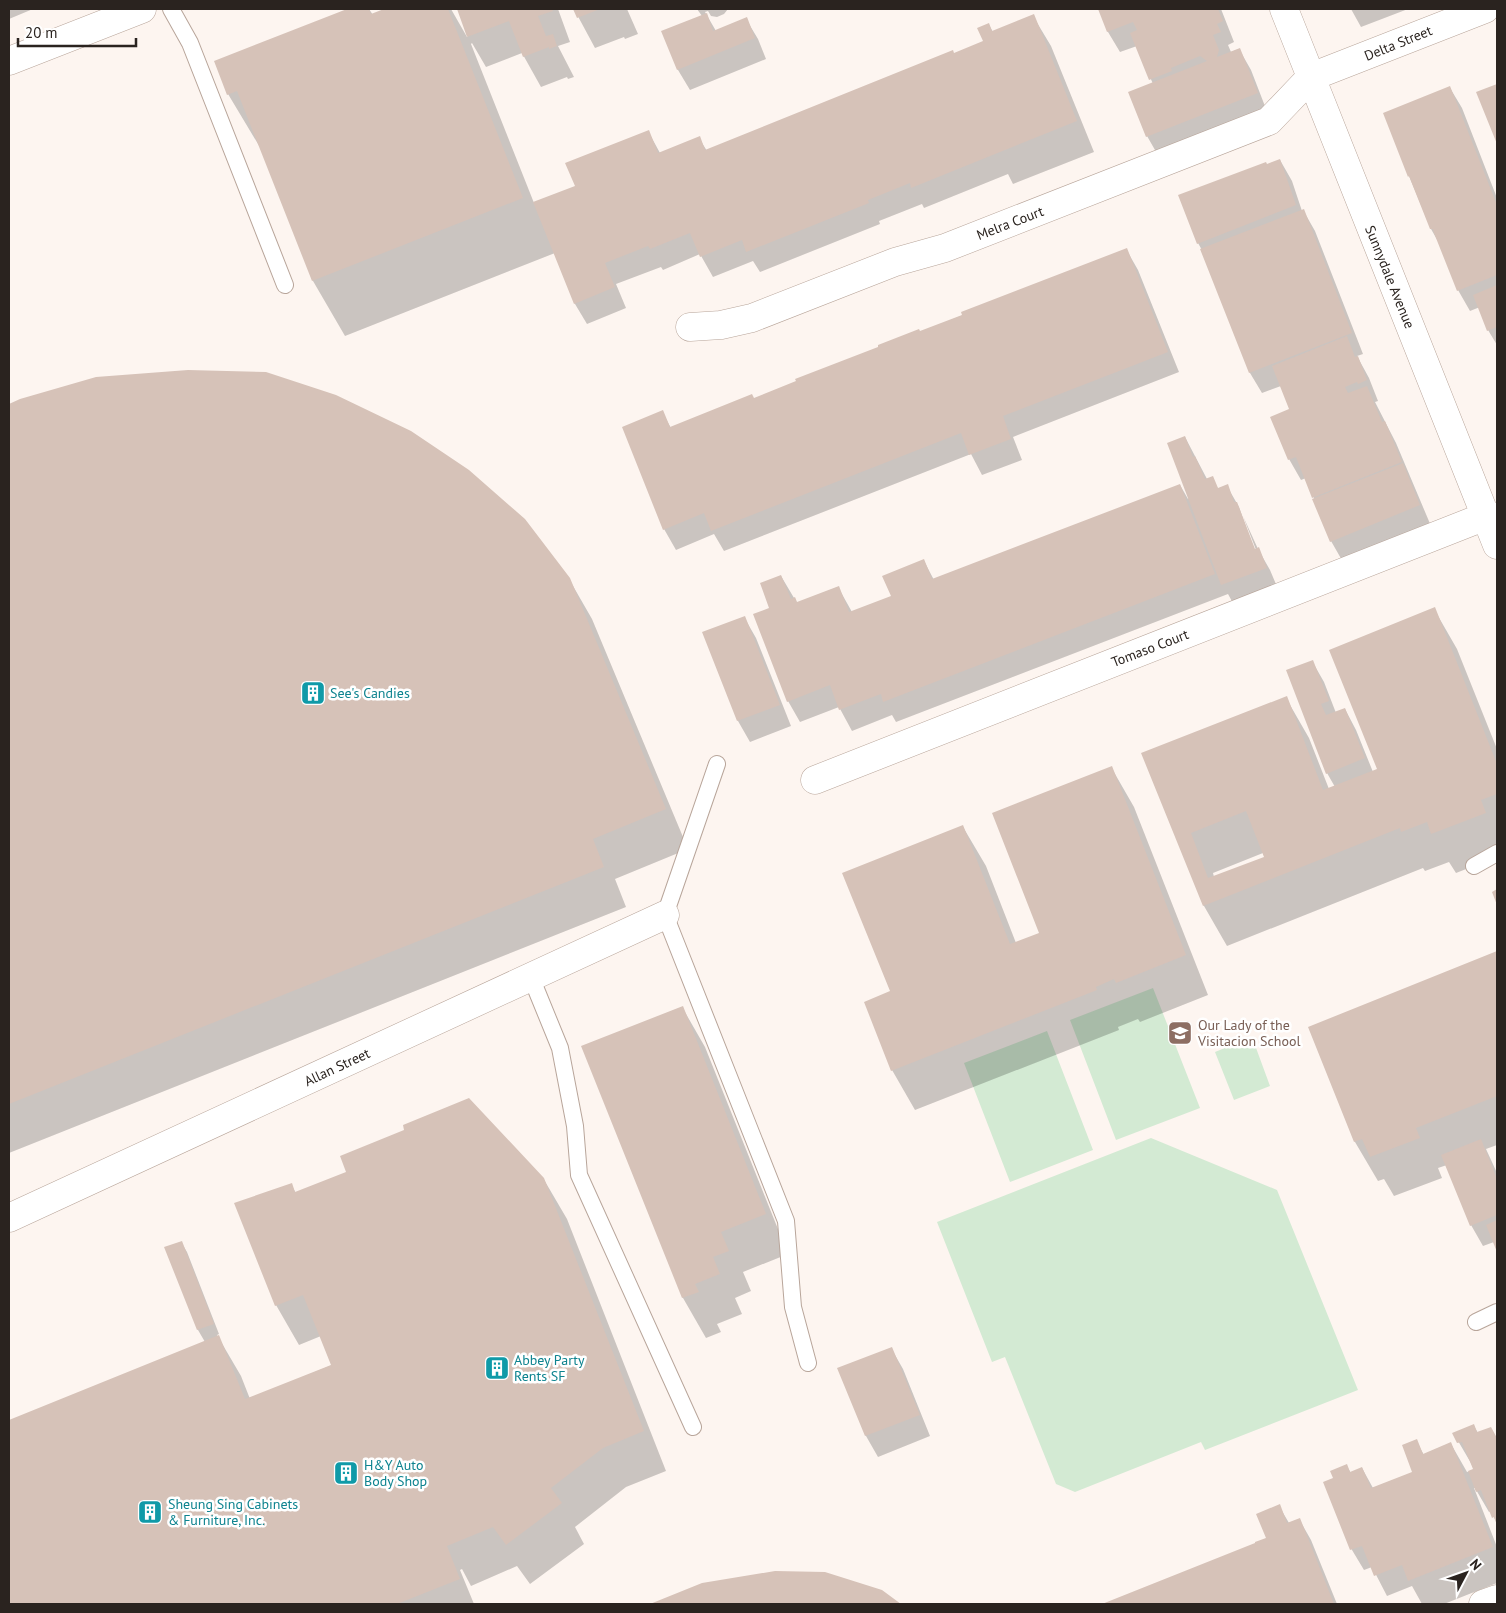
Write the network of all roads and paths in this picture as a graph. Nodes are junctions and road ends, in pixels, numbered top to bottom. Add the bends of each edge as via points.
1 (142, 9) edge
2 (171, 9) edge
3 (1284, 9) edge
4 (1485, 9) edge
5 (9, 61) edge
6 (1311, 77) junction
7 (285, 285) dead end
8 (690, 327) dead end
9 (1492, 517) edge
10 (1497, 545) edge
11 (717, 764) dead end
12 (815, 780) dead end
13 (1497, 853) edge
14 (1474, 866) dead end
15 (665, 915) junction
16 (531, 978) junction
17 (9, 1218) edge
18 (1497, 1312) edge
19 (1476, 1322) dead end
20 (808, 1363) dead end
21 (693, 1427) dead end
22 (1497, 1599) edge
23 (1483, 1604) edge

1 - 5 street
2 - 7 lane via 190,43
3 - 6 street, Sunnydale Avenue
4 - 6 street, Delta Street
6 - 8 street, Melra Court via 1269,121 945,248 895,262 752,318
6 - 9 street, Sunnydale Avenue
9 - 10 street, Sunnydale Avenue
9 - 12 street, Tomaso Court
11 - 15 lane
13 - 14 lane
15 - 16 street, Allan Street
15 - 20 lane via 786,1222 793,1306
16 - 17 street, Allan Street
16 - 21 lane via 560,1048 575,1126 578,1175
18 - 19 lane
22 - 23 street

